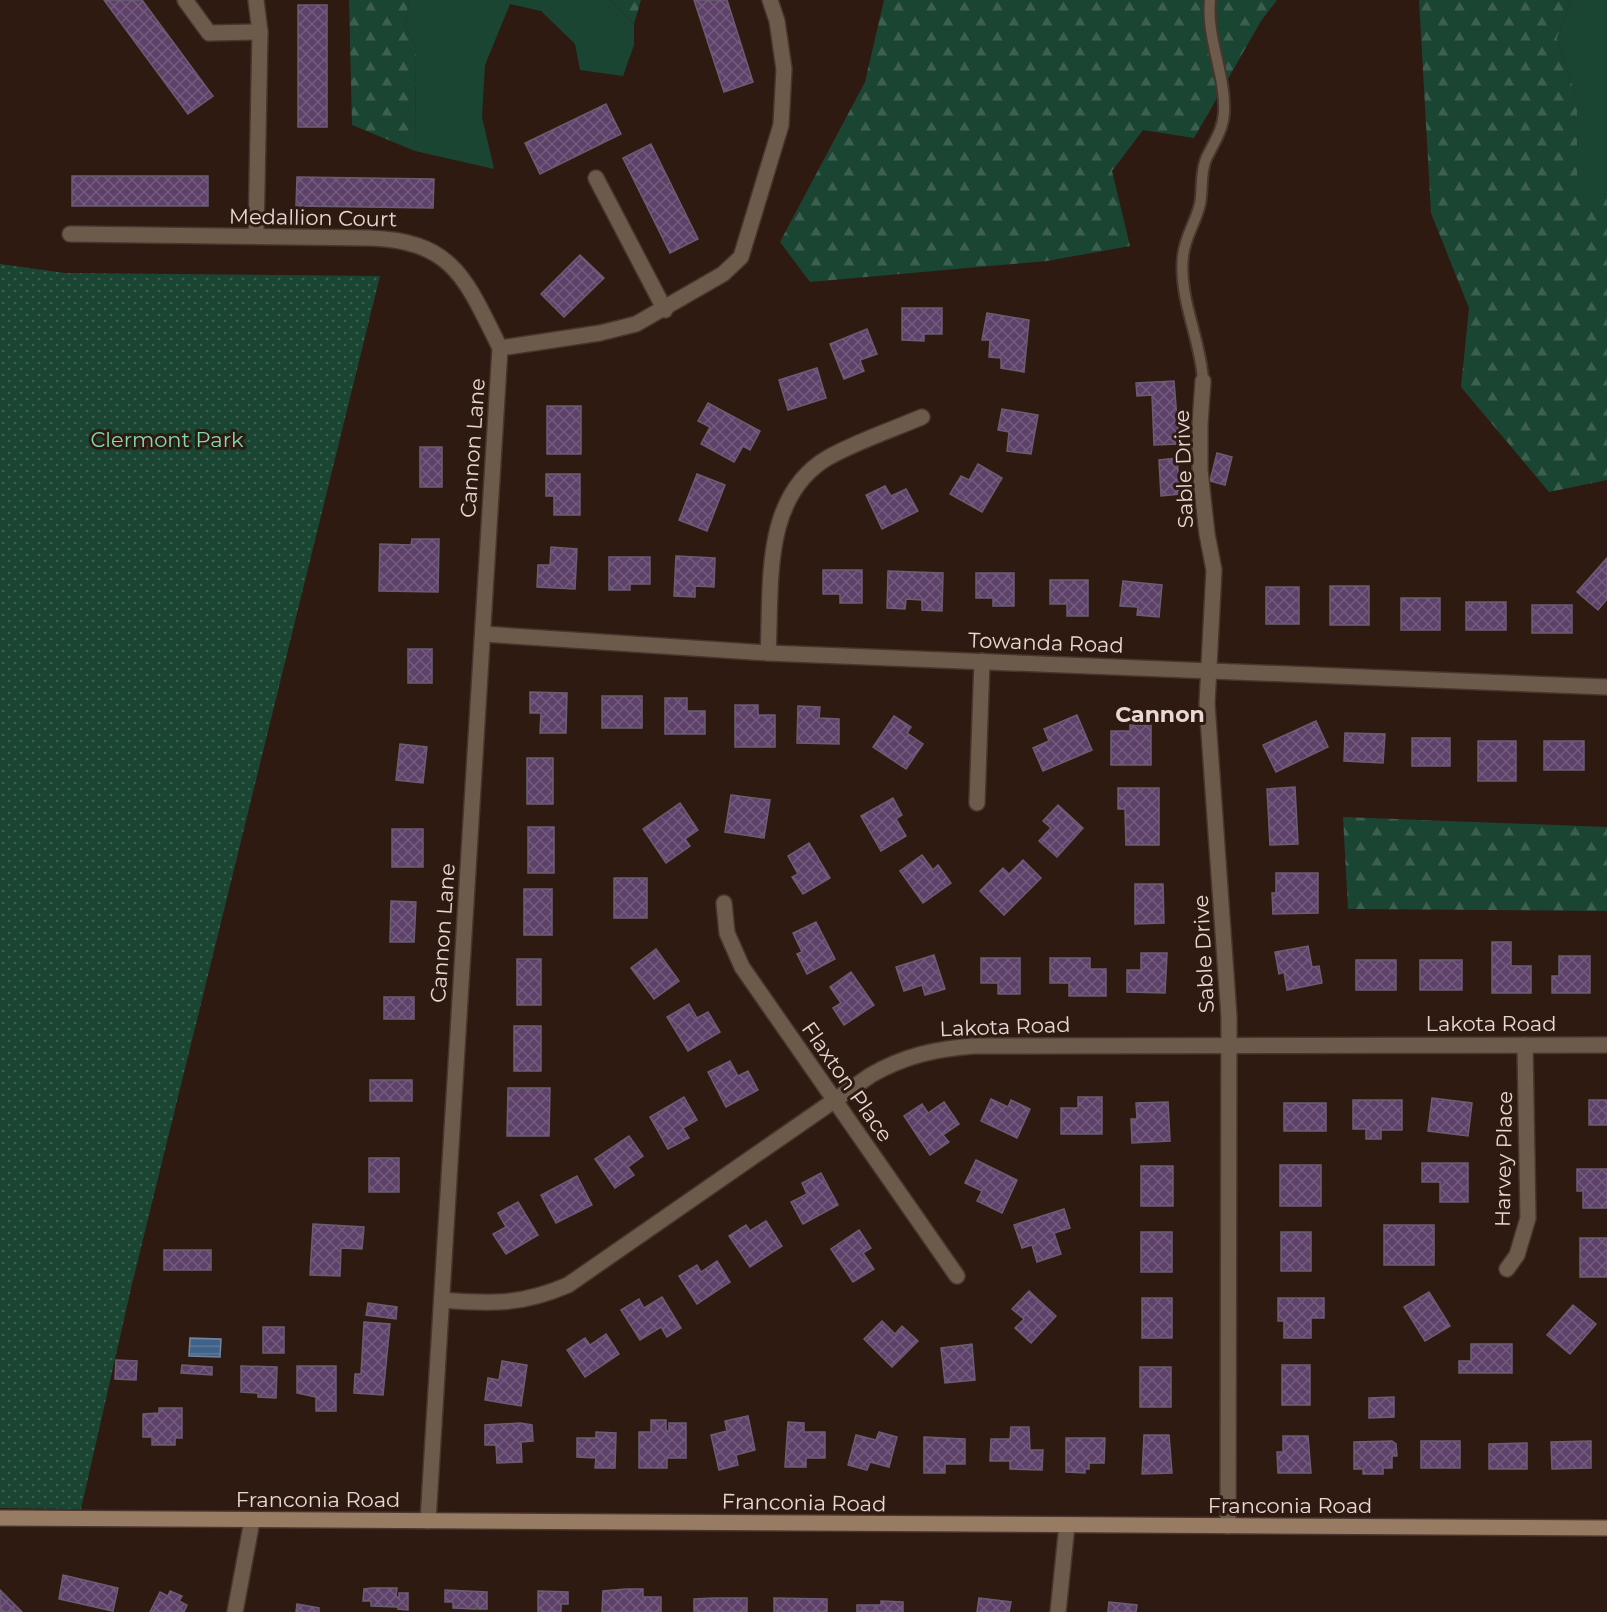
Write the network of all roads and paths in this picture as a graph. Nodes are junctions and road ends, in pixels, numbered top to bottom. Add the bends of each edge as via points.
1 (185, 0) edge
2 (256, 0) edge
3 (770, 0) edge
4 (1210, 0) edge
5 (260, 32) junction
6 (596, 178) dead end
7 (70, 234) dead end
8 (256, 236) junction
9 (665, 310) junction
10 (500, 348) junction
11 (1203, 381) joint
12 (922, 417) dead end
13 (483, 634) junction
14 (768, 652) junction
15 (982, 661) junction
16 (1209, 671) junction
17 (1607, 687) edge
18 (977, 803) dead end
19 (724, 903) dead end
20 (1525, 1045) junction
21 (1607, 1045) edge
22 (1229, 1046) junction
23 (835, 1101) junction
24 (1507, 1269) dead end
25 (957, 1275) dead end
26 (442, 1300) junction
27 (0, 1518) edge
28 (252, 1521) junction
29 (428, 1521) junction
30 (1067, 1525) junction
31 (1228, 1526) junction
32 (1607, 1528) edge
33 (235, 1612) edge
34 (1058, 1612) edge

1 - 5 street via 209,33
2 - 5 street
3 - 9 street via 781,44 784,99 781,125 748,239 741,257 723,274
4 - 11 lane via 1212,43 1224,114 1202,174 1200,202 1182,258
5 - 8 street
6 - 9 street
7 - 8 street, Medallion Court
8 - 10 street, Medallion Court via 393,238 428,248 450,265 468,287
9 - 10 street via 622,328
10 - 13 street, Cannon Lane
11 - 16 street, Sable Drive via 1200,471 1214,570
12 - 14 street via 829,457 794,489 783,509 775,541
13 - 14 street, Towanda Road
13 - 26 street, Cannon Lane
14 - 15 street, Towanda Road
15 - 16 street, Towanda Road
15 - 18 street
16 - 17 street, Towanda Road
16 - 22 street, Sable Drive via 1207,704
19 - 23 street, Flaxton Place via 727,933 742,967
20 - 21 street, Lakota Road
20 - 22 street, Lakota Road
20 - 24 street, Harvey Place via 1528,1218 1517,1255
22 - 23 street, Lakota Road via 945,1048 891,1064
22 - 31 street, Sable Drive
23 - 25 street, Flaxton Place
23 - 26 street, Lakota Road via 568,1286 542,1297 510,1303
26 - 29 street, Cannon Lane
27 - 28 main road, Franconia Road
28 - 29 main road, Franconia Road
28 - 33 street
29 - 30 main road, Franconia Road
30 - 31 main road, Franconia Road
30 - 34 street
31 - 32 main road, Franconia Road

